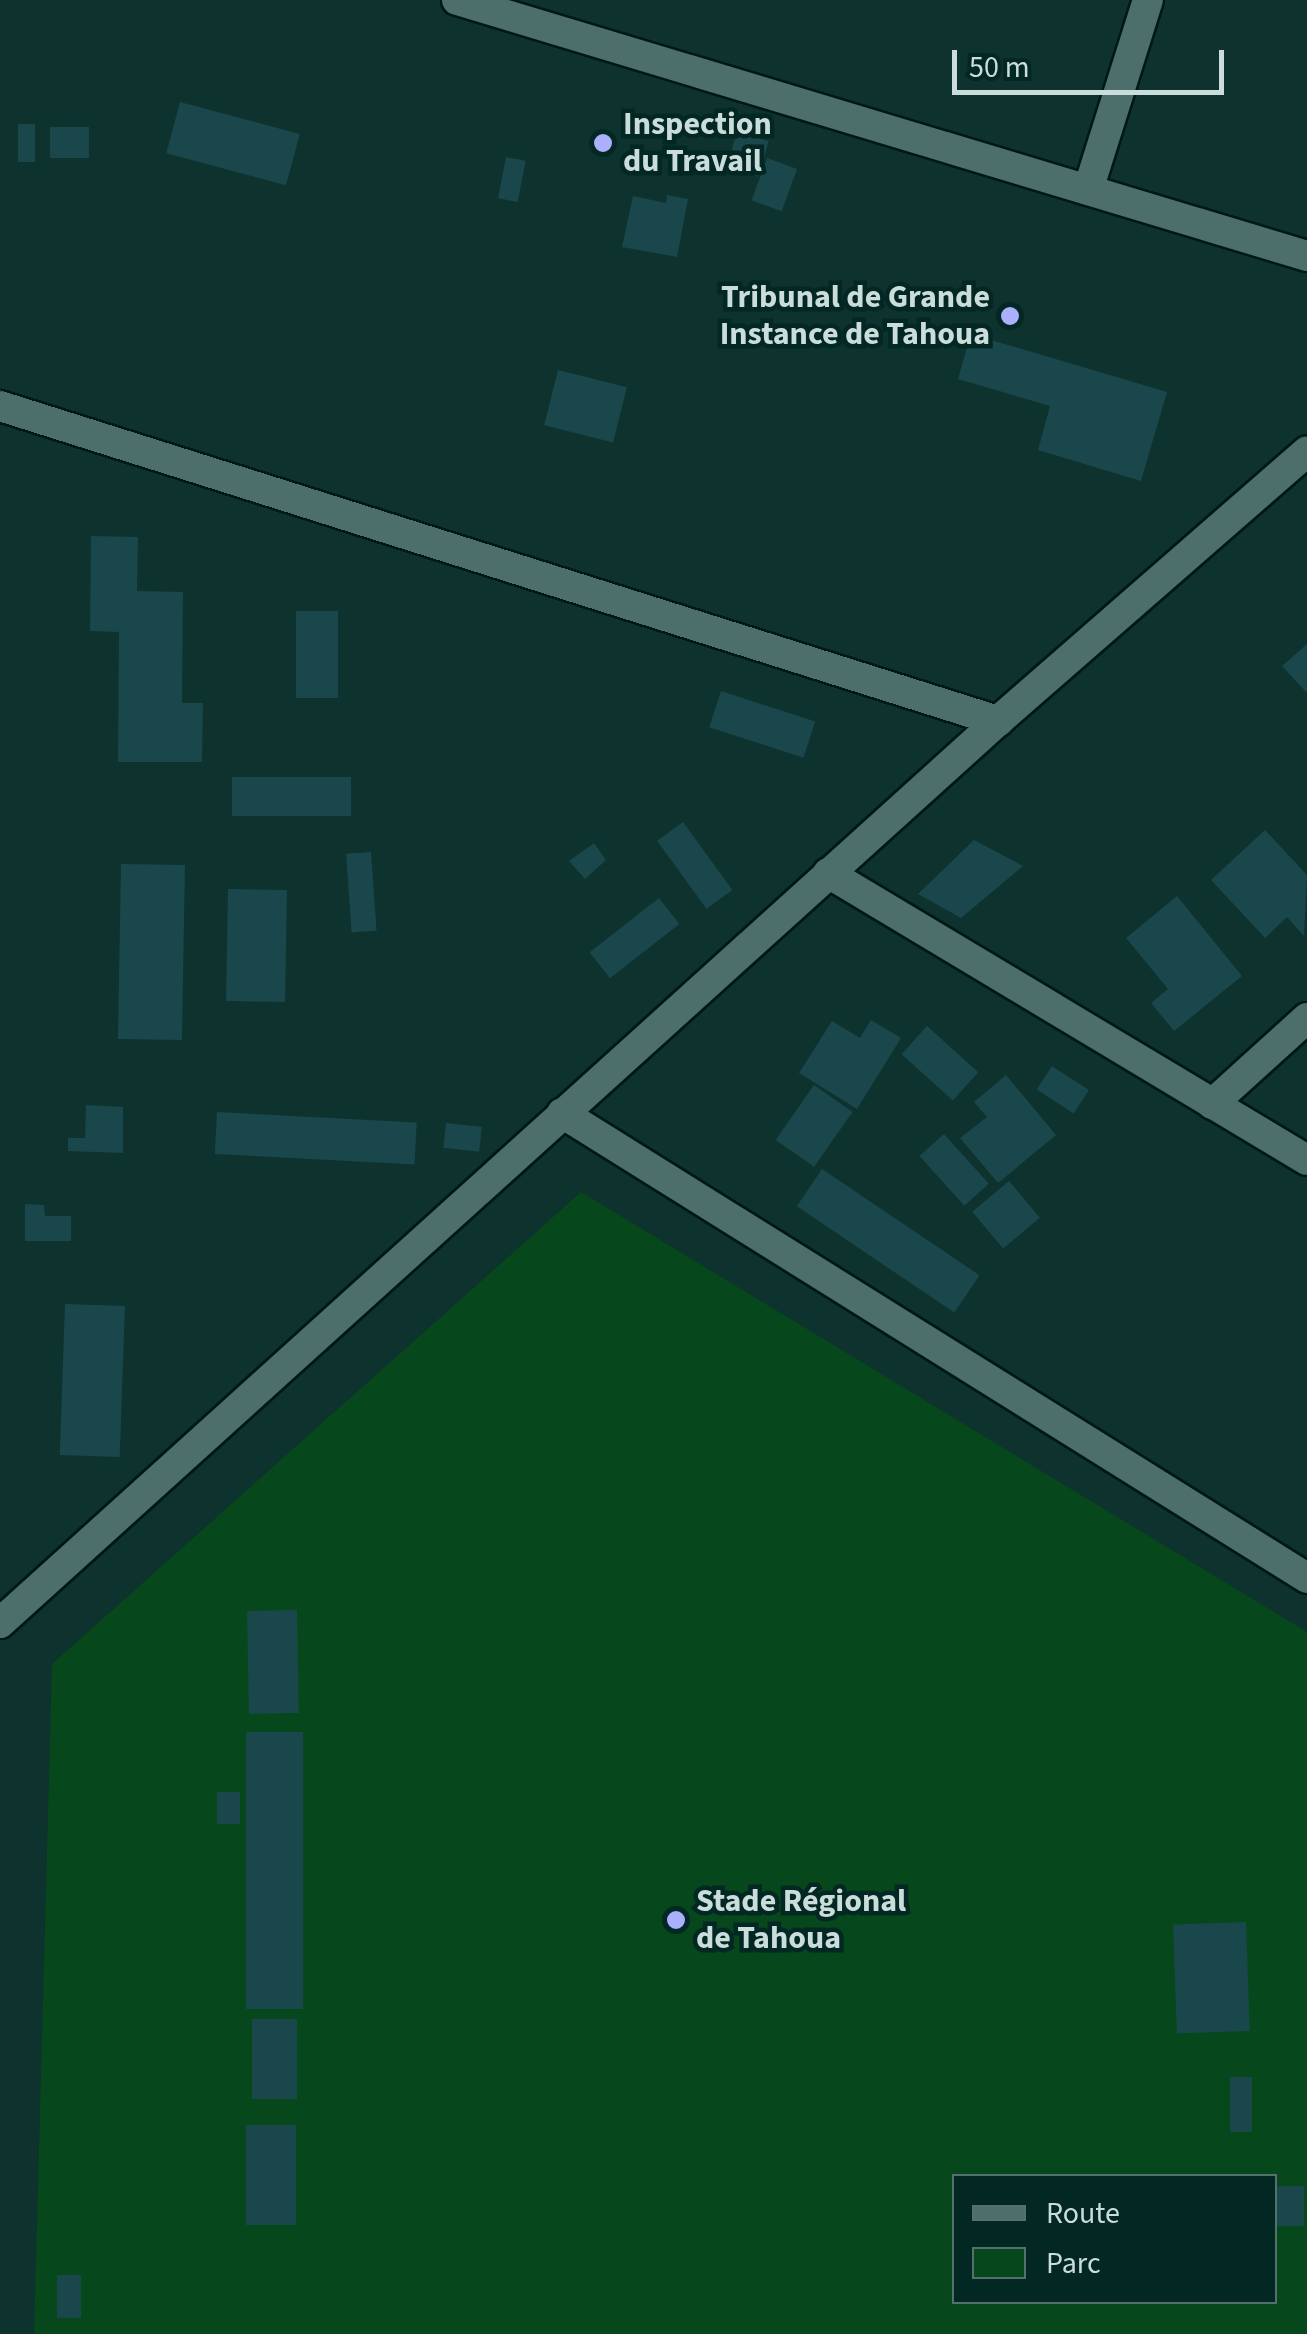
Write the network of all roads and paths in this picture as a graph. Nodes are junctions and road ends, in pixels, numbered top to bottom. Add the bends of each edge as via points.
1 (457, 0) edge
2 (1148, 0) edge
3 (1088, 190) junction
4 (1307, 256) edge
5 (0, 406) edge
6 (1307, 451) edge
7 (998, 720) junction
8 (828, 873) junction
9 (1307, 1018) edge
10 (1212, 1104) junction
11 (562, 1113) junction
12 (1307, 1160) edge
13 (1307, 1578) edge
14 (0, 1623) edge

1 - 3 street
2 - 3 street
3 - 4 street
5 - 7 street
6 - 7 street
7 - 8 street
8 - 10 street
8 - 11 street
9 - 10 street
10 - 12 street
11 - 13 street
11 - 14 street

